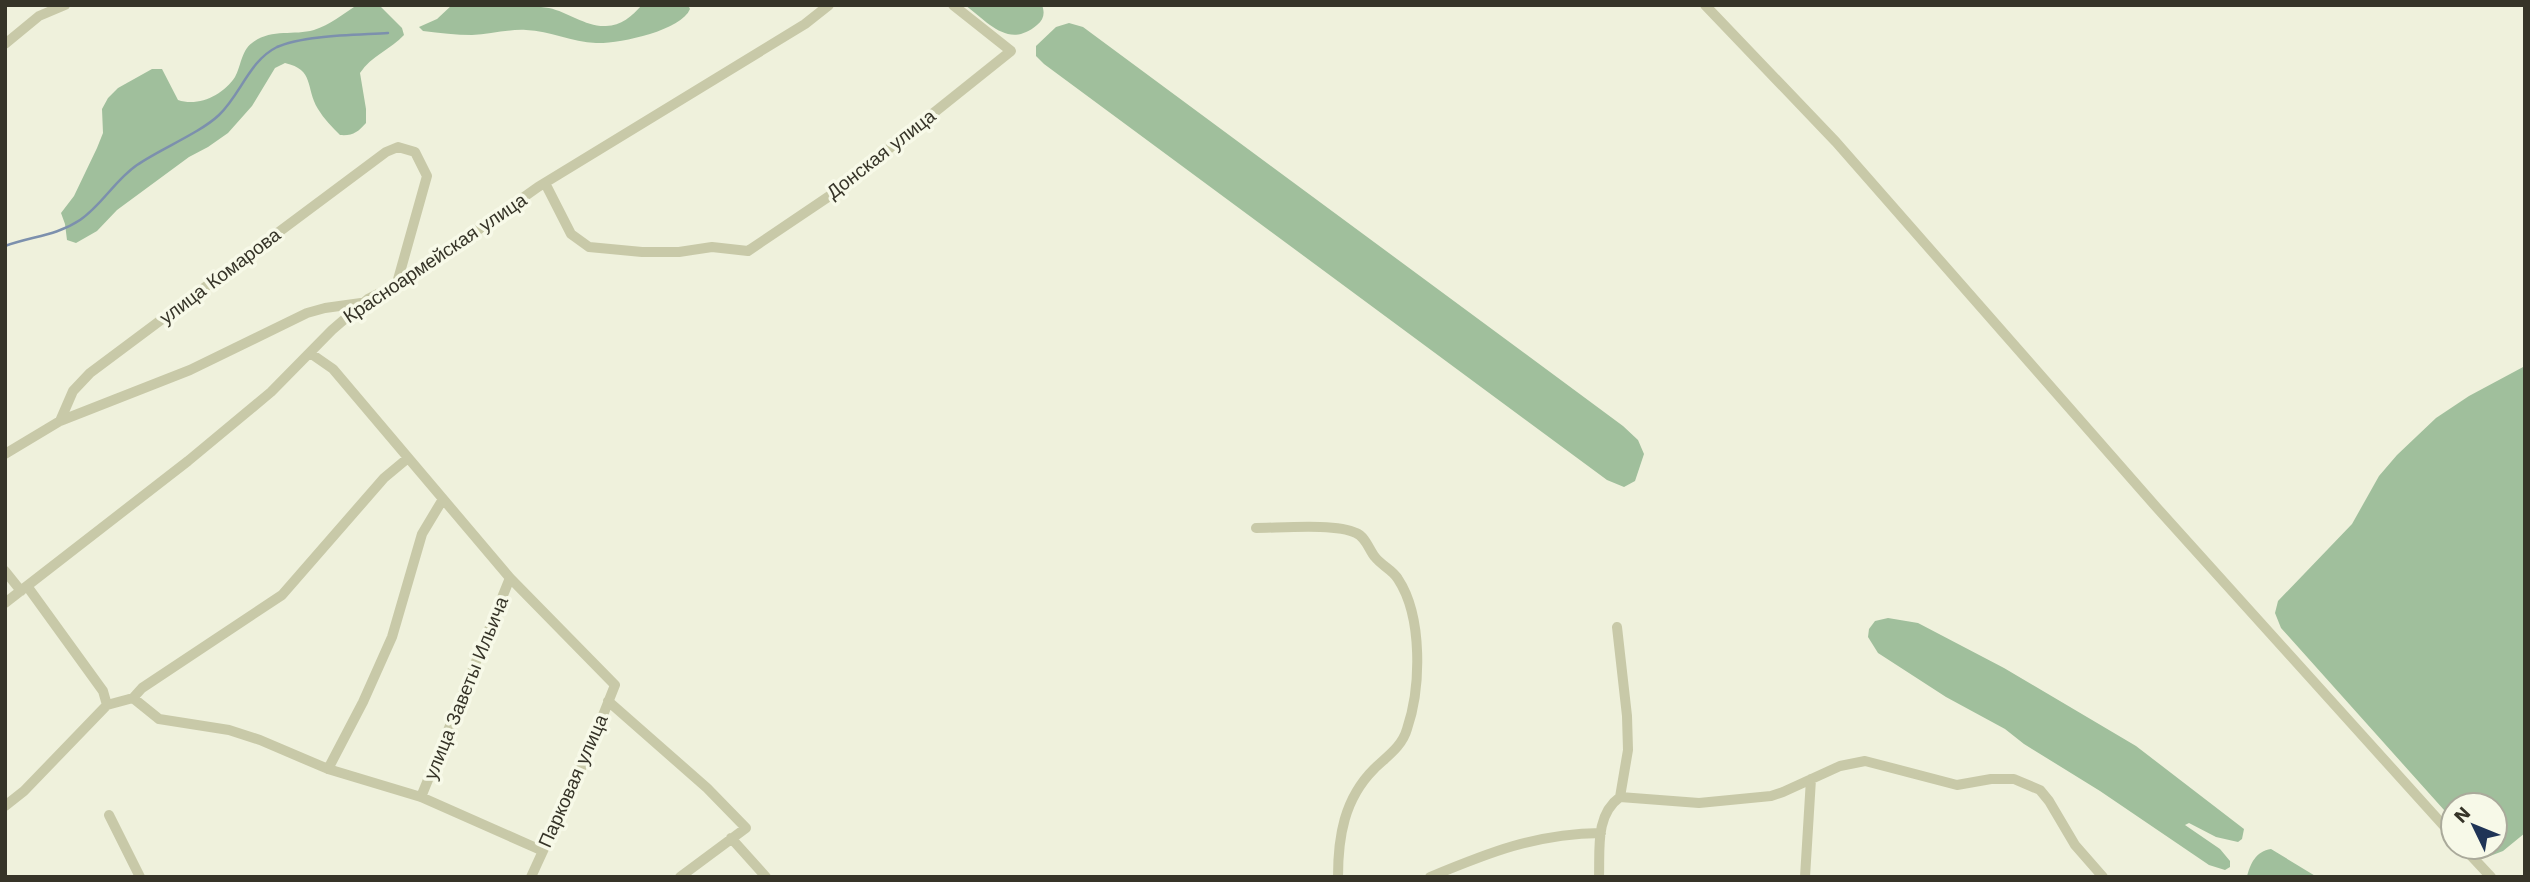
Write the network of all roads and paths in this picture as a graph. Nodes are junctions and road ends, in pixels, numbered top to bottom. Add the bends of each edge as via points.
1 (65, 5) edge
2 (829, 5) edge
3 (953, 5) edge
4 (1705, 5) edge
5 (5, 44) edge
6 (545, 183) junction
7 (397, 283) junction
8 (363, 303) junction
9 (310, 353) junction
10 (60, 421) junction
11 (5, 454) edge
12 (408, 457) junction
13 (443, 499) junction
14 (1256, 528) dead end
15 (5, 571) edge
16 (510, 578) junction
17 (24, 589) junction
18 (5, 603) edge
19 (1617, 627) dead end
20 (133, 698) junction
21 (608, 701) junction
22 (107, 705) junction
23 (328, 769) junction
24 (1811, 779) junction
25 (421, 797) junction
26 (1620, 797) junction
27 (5, 806) edge
28 (109, 815) dead end
29 (2439, 821) edge
30 (1601, 834) junction
31 (731, 838) junction
32 (543, 851) junction
33 (2476, 861) edge
34 (140, 877) edge
35 (531, 877) edge
36 (680, 877) edge
37 (766, 877) edge
38 (1338, 877) edge
39 (1430, 877) edge
40 (1599, 877) edge
41 (1805, 877) edge
42 (2103, 877) edge
43 (2491, 877) edge

1 - 5 street via 39,16
2 - 6 street, Красноармейская улица
3 - 6 street, Донская улица via 1011,51 831,195 748,251 712,247 642,253 589,247 571,234
4 - 29 street via 1836,142 2208,566
6 - 7 street, Красноармейская улица via 434,263
7 - 8 street, Красноармейская улица
7 - 10 street, улица Комарова via 427,176 415,152 398,147 90,373 73,391
8 - 9 street, Красноармейская улица
8 - 10 street via 307,313 190,370
9 - 12 street via 333,369
9 - 17 street, Красноармейская улица via 271,392
10 - 11 street
12 - 13 street
12 - 20 street via 384,478 282,595
13 - 16 street
13 - 23 street via 422,534 392,637
14 - 38 street via 1330,528 1361,535 1375,558 1399,579 1412,615 1417,679 1407,730 1357,789 1343,822
15 - 17 street
16 - 21 street, Парковая улица via 615,685
16 - 25 street, улица Заветы Ильича
17 - 18 street, Красноармейская улица
17 - 22 street via 103,691
19 - 26 street via 1628,750
20 - 22 street
20 - 23 street, улица Заветы Ильича via 159,719 229,730
21 - 31 street via 746,828
21 - 32 street, Парковая улица
22 - 27 street
23 - 25 street, улица Заветы Ильича
24 - 26 street via 1771,796 1699,803
24 - 41 street
24 - 42 street via 1865,761 1957,785 2014,779 2040,790
25 - 32 street, улица Заветы Ильича
26 - 30 street via 1606,811
28 - 34 street
30 - 39 street via 1570,834 1516,844
30 - 40 street
31 - 36 street
31 - 37 street
32 - 35 street, Парковая улица
33 - 43 street

